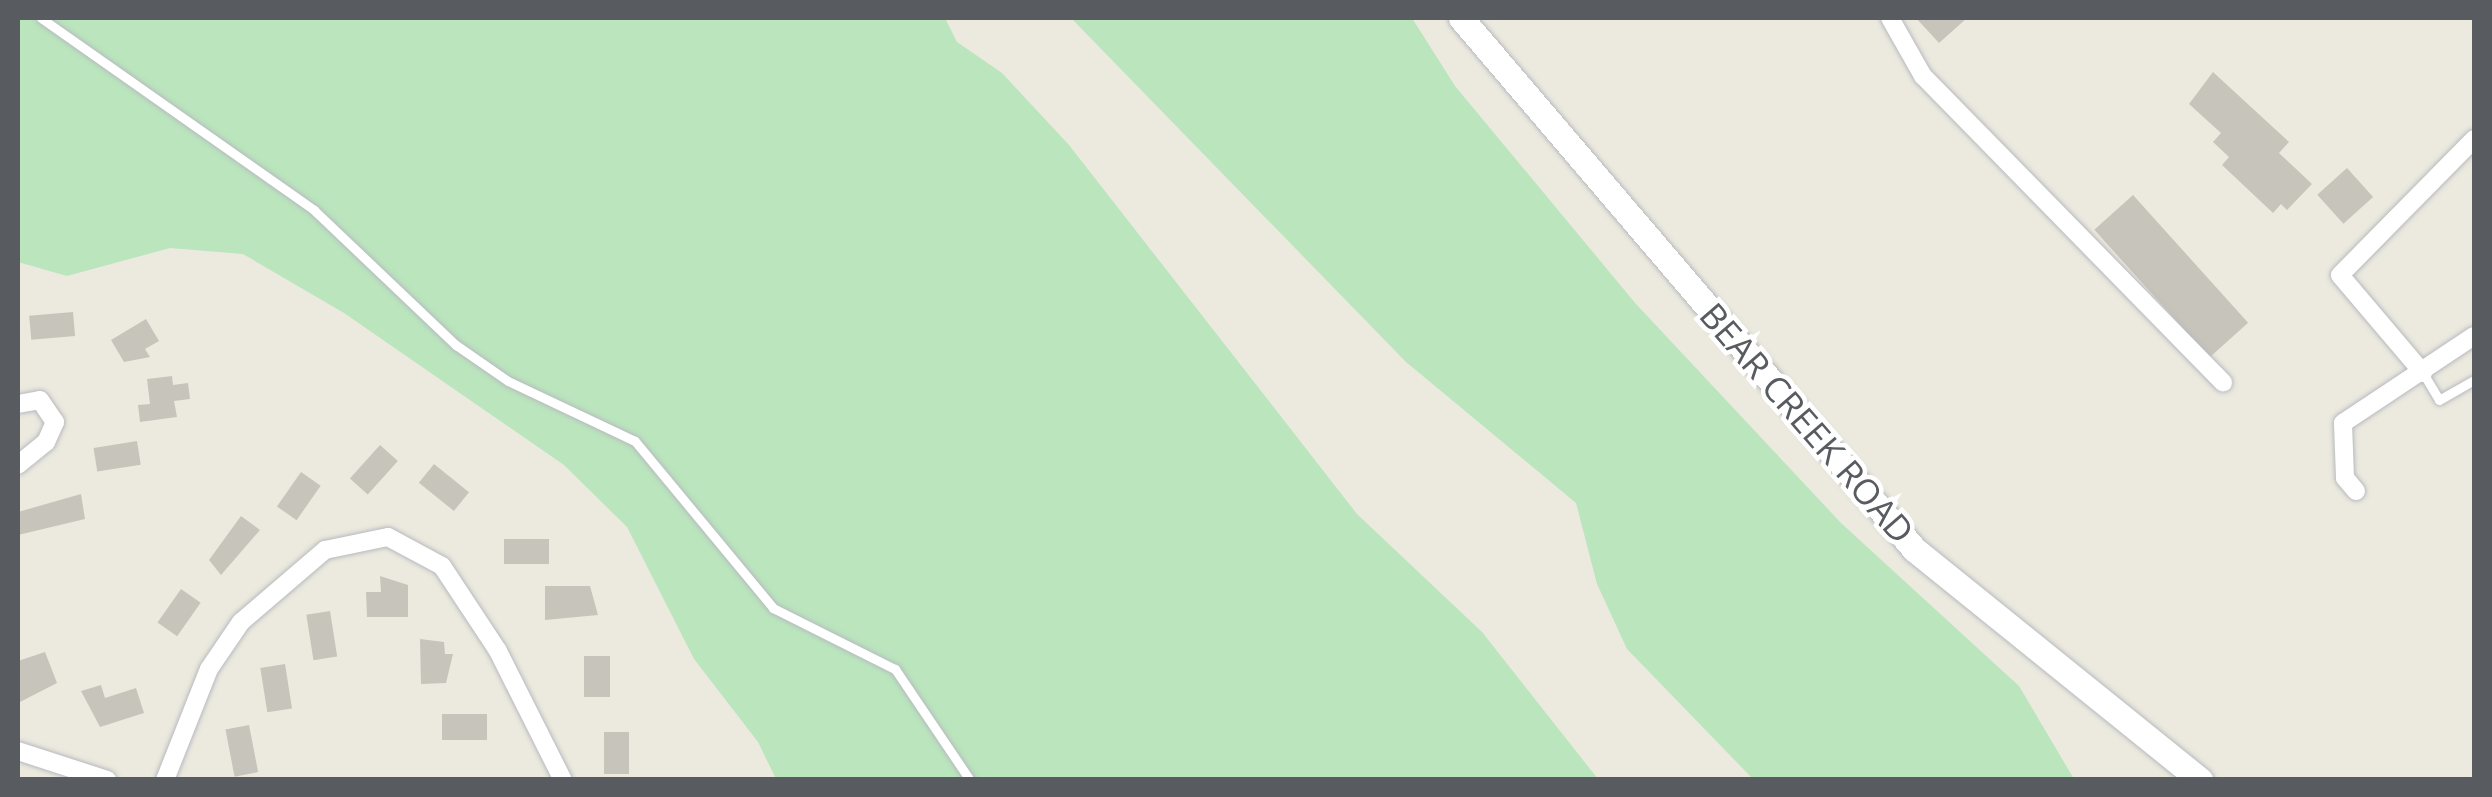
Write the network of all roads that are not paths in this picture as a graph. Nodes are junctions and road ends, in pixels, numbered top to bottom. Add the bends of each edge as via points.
1 (41, 18) edge
2 (1461, 18) edge
3 (1890, 18) edge
4 (2474, 139) edge
5 (2474, 336) edge
6 (2424, 373) junction
7 (2474, 380) edge
8 (2222, 382) dead end
9 (18, 404) edge
10 (18, 465) edge
11 (2356, 491) dead end
12 (18, 751) edge
13 (108, 780) edge
14 (164, 780) edge
15 (564, 780) edge
16 (970, 780) edge
17 (2200, 780) edge

1 - 16 lane via 314,210 456,346 508,381 635,441 773,608 894,669
2 - 17 street, BEAR CREEK ROAD via 1914,549
3 - 8 street via 1923,76
4 - 6 street via 2340,274
5 - 6 street
6 - 7 lane via 2439,400
6 - 11 street via 2344,422 2345,478
9 - 10 street via 40,400 55,422 46,442
12 - 13 street
14 - 15 street via 210,669 241,622 325,550 388,537 442,566 498,651

